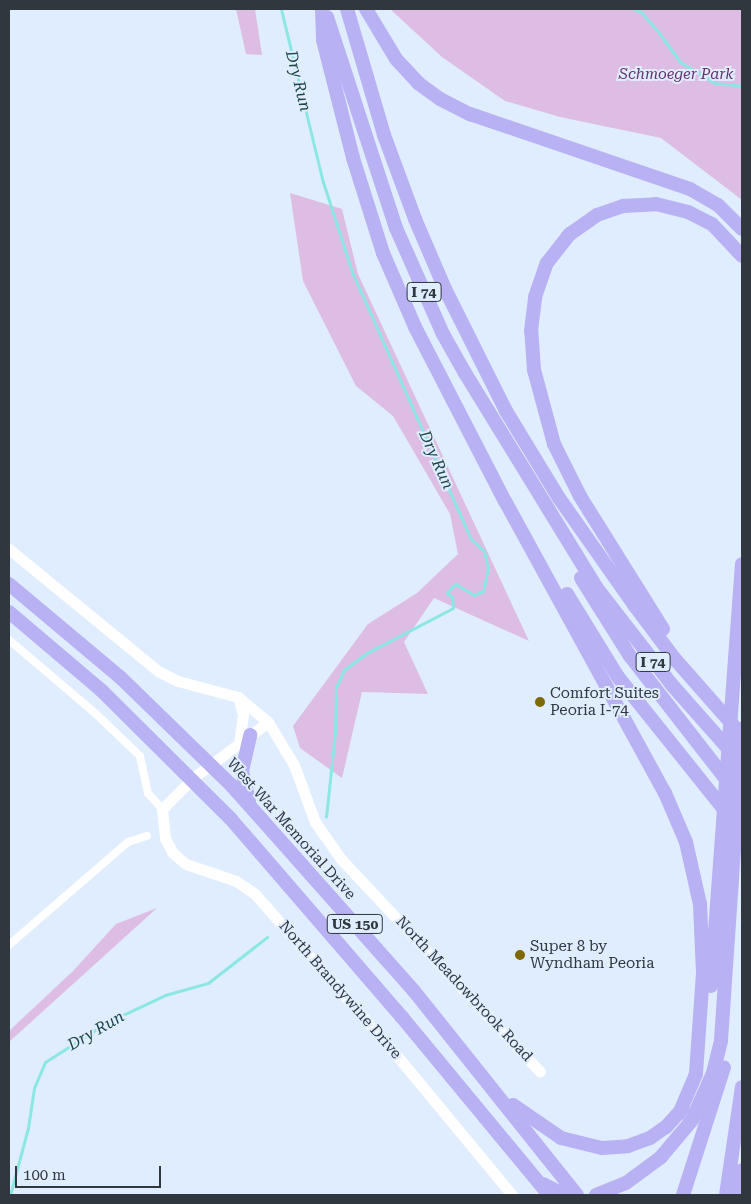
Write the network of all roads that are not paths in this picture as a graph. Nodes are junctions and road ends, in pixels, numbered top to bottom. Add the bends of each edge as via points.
1 (323, 9) edge
2 (347, 9) edge
3 (366, 9) edge
4 (742, 229) edge
5 (742, 256) edge
6 (442, 382) junction
7 (9, 549) edge
8 (573, 554) junction
9 (742, 564) edge
10 (9, 584) edge
11 (9, 612) edge
12 (9, 640) edge
13 (674, 658) junction
14 (238, 698) junction
15 (268, 722) junction
16 (742, 729) edge
17 (742, 735) edge
18 (245, 738) junction
19 (742, 764) edge
20 (211, 765) junction
21 (193, 778) junction
22 (742, 798) edge
23 (250, 807) junction
24 (162, 809) junction
25 (742, 832) edge
26 (147, 836) dead end
27 (733, 862) junction
28 (9, 945) edge
29 (540, 1072) dead end
30 (742, 1087) edge
31 (493, 1088) junction
32 (679, 1114) junction
33 (524, 1164) junction
34 (742, 1170) edge
35 (512, 1195) edge
36 (549, 1195) edge
37 (565, 1195) edge
38 (577, 1195) edge
39 (596, 1195) edge
40 (684, 1195) edge
41 (726, 1195) edge
42 (739, 1195) edge

1 - 6 highway via 323,40 369,212 400,294
1 - 8 highway, I 74 via 378,178 413,270 465,373
2 - 13 highway, I 74 via 368,86 408,203 481,364 564,506
3 - 4 highway via 384,43 402,67 422,86 449,104 690,189 718,205
5 - 13 highway via 712,224 688,212 656,204 623,206 586,222 562,242 542,275 533,307 531,342 535,375 554,444 585,504 663,628
6 - 25 highway via 604,655
6 - 32 highway via 665,792 686,842 700,904 703,973 695,1080
7 - 14 street, North Meadowbrook Road via 158,671 178,681
8 - 19 highway, I 74 via 649,657
8 - 22 highway via 585,587 625,648 685,730
9 - 32 highway via 705,1051 695,1088
10 - 20 highway, West War Memorial Drive / US 150 via 121,678
11 - 21 highway, US 150 via 92,682
12 - 24 street via 140,756 148,793
13 - 17 highway, I 74
14 - 15 street, North Meadowbrook Road
14 - 18 street
15 - 18 street
15 - 29 street, North Meadowbrook Road via 294,765 315,822 341,859
16 - 27 highway
18 - 20 street
18 - 23 highway via 242,771
20 - 21 street
20 - 23 highway, West War Memorial Drive / US 150
21 - 24 street
21 - 33 highway, US 150 via 303,900
23 - 31 highway, West War Memorial Drive / US 150 via 414,991
24 - 35 street, North Brandywine Drive via 165,838 172,852 186,864 236,881 255,894 405,1064
26 - 28 street via 128,842
27 - 39 highway via 721,1040 709,1085 685,1130 661,1158 626,1183
27 - 40 highway via 727,1051
30 - 41 highway
31 - 32 highway via 551,1133 596,1148 621,1147 644,1141 660,1132
31 - 38 highway, West War Memorial Drive / US 150
33 - 36 highway, US 150
33 - 37 highway via 549,1189
34 - 42 highway

